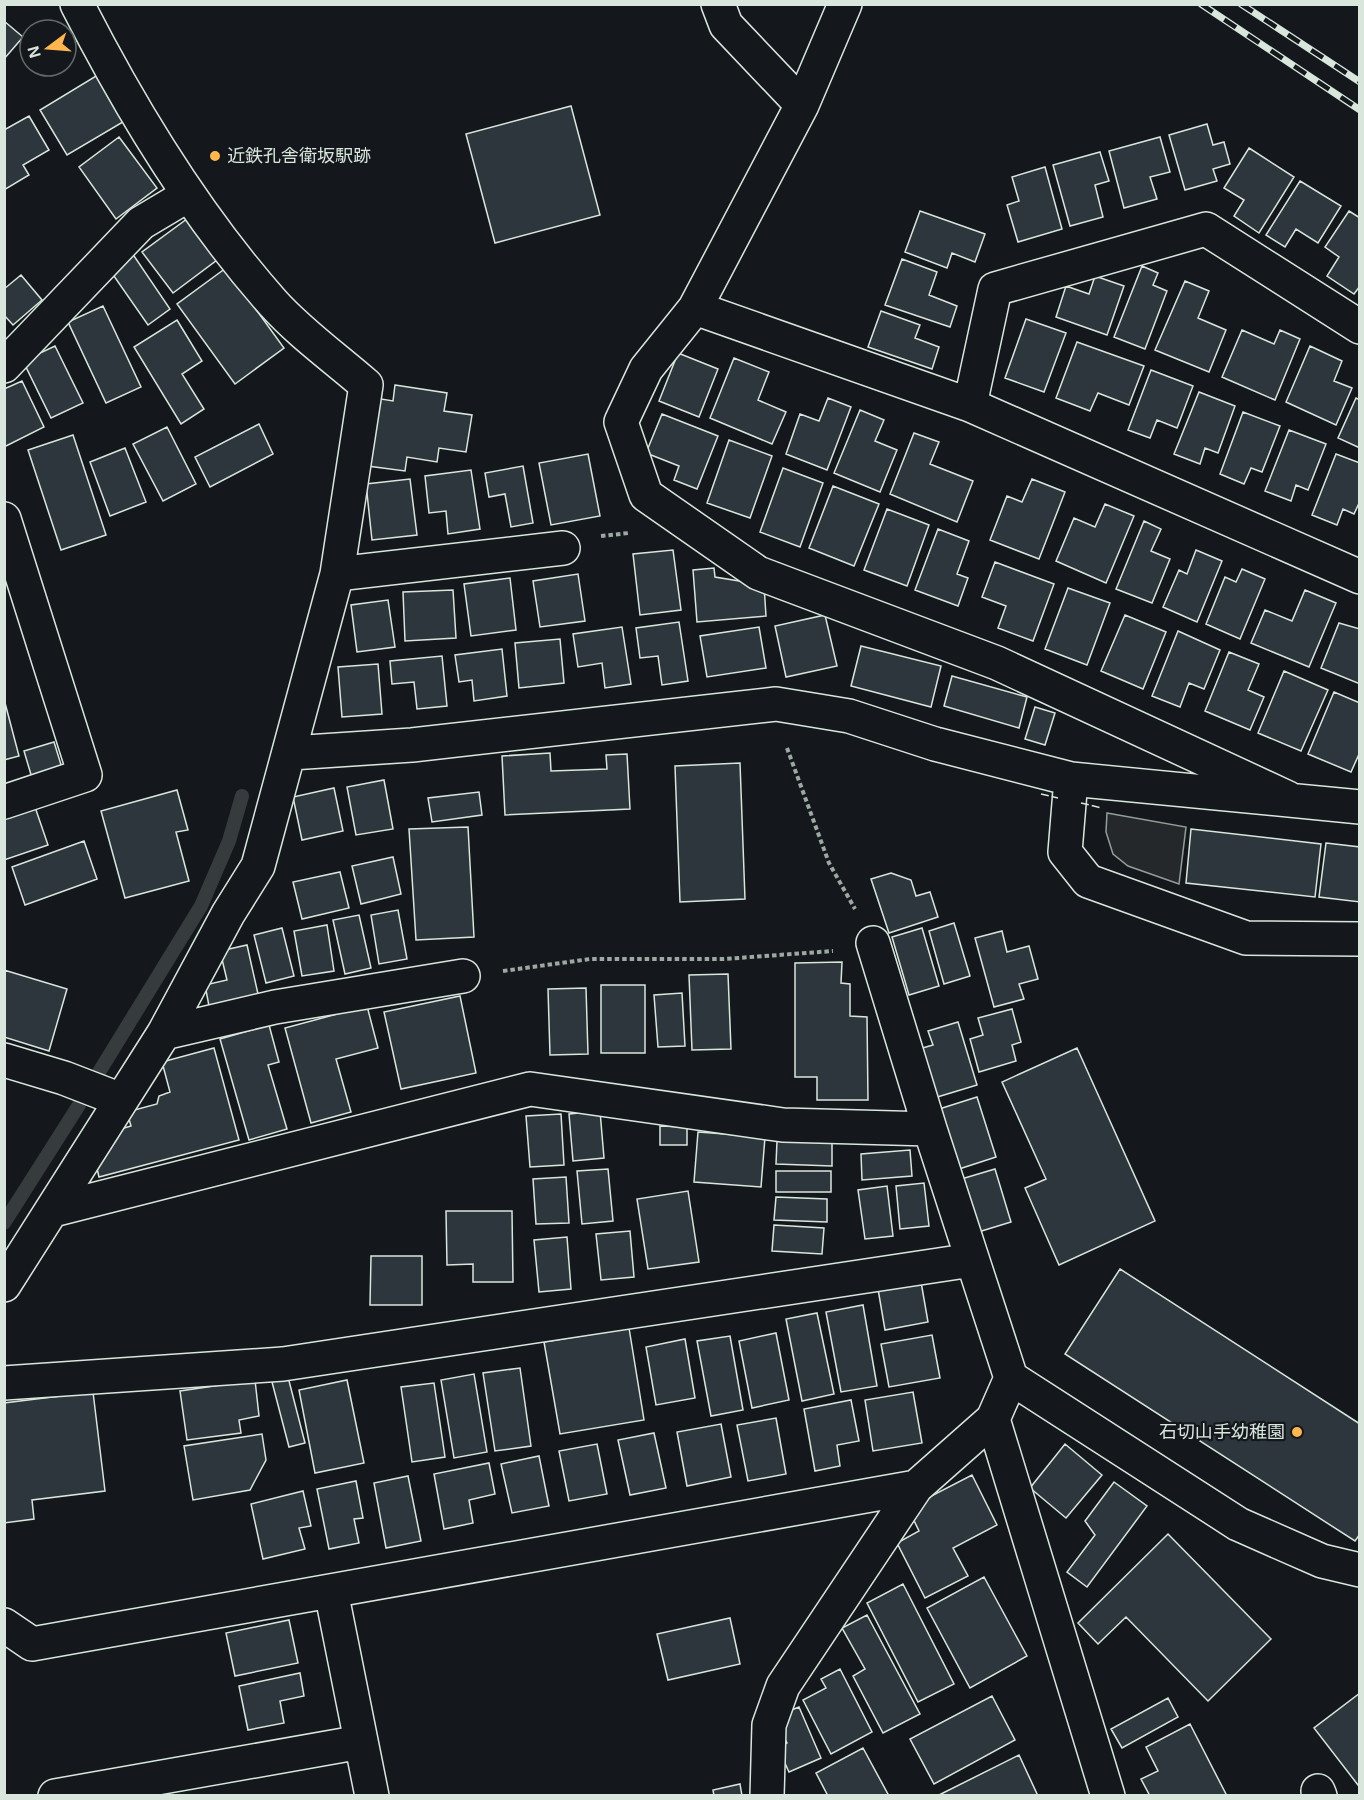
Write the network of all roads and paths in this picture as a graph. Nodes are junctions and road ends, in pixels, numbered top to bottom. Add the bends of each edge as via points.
1 (77, 4) edge
2 (718, 4) edge
3 (845, 4) edge
4 (802, 105) junction
5 (188, 195) junction
6 (695, 308) junction
7 (1359, 327) edge
8 (4, 366) edge
9 (970, 405) junction
10 (676, 516) junction
11 (4, 519) edge
12 (563, 548) joint
13 (337, 574) junction
14 (1359, 577) edge
15 (291, 753) junction
16 (797, 776) dead end
17 (1071, 779) junction
18 (1288, 798) junction
19 (4, 802) edge
20 (1359, 807) edge
21 (1359, 939) edge
22 (873, 943) junction
23 (463, 976) joint
24 (164, 1033) junction
25 (4, 1060) edge
26 (121, 1101) junction
27 (930, 1129) junction
28 (53, 1210) junction
29 (972, 1260) junction
30 (4, 1285) edge
31 (1011, 1378) junction
32 (4, 1383) edge
33 (993, 1419) junction
34 (916, 1488) junction
35 (1359, 1570) edge
36 (331, 1591) junction
37 (4, 1625) edge
38 (362, 1742) junction
39 (55, 1796) edge
40 (372, 1796) edge
41 (767, 1796) edge
42 (1108, 1796) edge

1 - 5 street via 112,72
2 - 4 street via 726,25
3 - 4 street
4 - 6 street
5 - 8 street via 141,223
5 - 13 street via 274,304 366,385
6 - 9 street
6 - 10 street via 646,369 621,422 646,495
7 - 9 street via 1206,229 995,289
9 - 14 street
10 - 12 path via 657,529 583,539
10 - 18 street via 758,573 997,663
11 - 19 street via 85,776
12 - 13 street
13 - 15 street
15 - 17 street via 412,745 776,704 849,716 935,744
15 - 24 street via 258,866
16 - 22 path via 829,863
17 - 18 street
17 - 21 street via 1065,852 1088,881 1246,938
18 - 20 street
22 - 23 path via 840,951 724,959 590,959
22 - 27 street
23 - 24 street via 275,1007
24 - 26 street
25 - 26 street
26 - 28 street
27 - 28 street via 783,1125 530,1089
27 - 29 street
28 - 30 street
29 - 31 street
29 - 32 street via 283,1365
31 - 33 street
31 - 35 street via 1238,1524 1322,1561
33 - 34 street
33 - 42 street
34 - 36 street
34 - 41 street via 783,1686 769,1725
36 - 37 street via 32,1644
36 - 38 street
38 - 39 street
38 - 40 street

